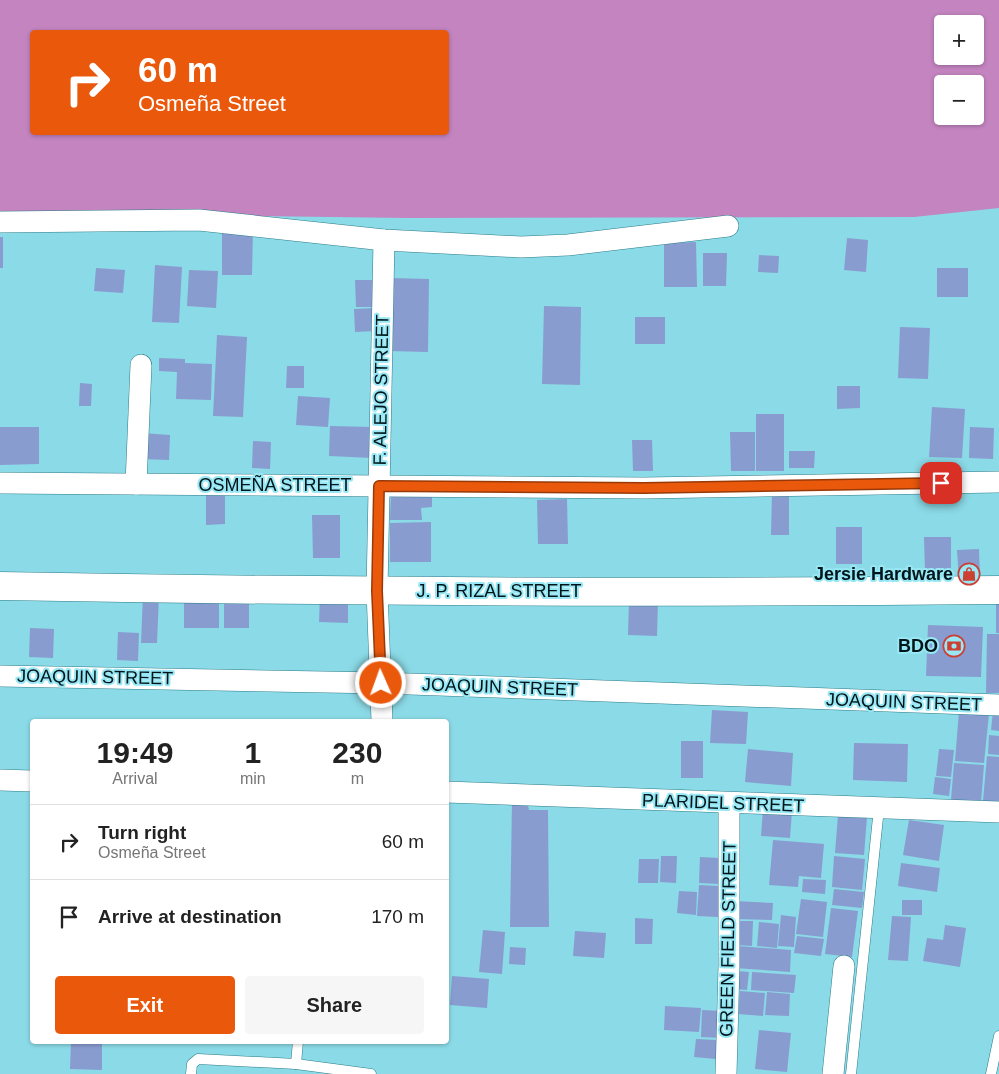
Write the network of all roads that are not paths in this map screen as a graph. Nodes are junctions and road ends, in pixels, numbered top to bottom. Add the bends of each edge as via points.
1 (0, 222) edge
2 (728, 226) dead end
3 (384, 240) junction
4 (141, 365) dead end
5 (999, 482) edge
6 (0, 483) edge
7 (136, 484) junction
8 (379, 486) junction
9 (0, 586) edge
10 (999, 590) edge
11 (377, 591) junction
12 (0, 676) edge
13 (381, 683) junction
14 (999, 705) edge
15 (382, 719) edge
16 (0, 780) edge
17 (30, 781) edge
18 (449, 792) edge
19 (729, 803) junction
20 (879, 808) junction
21 (999, 812) edge
22 (844, 966) dead end
23 (999, 1036) edge
24 (298, 1044) edge
25 (296, 1064) junction
26 (191, 1074) edge
27 (371, 1074) edge
28 (726, 1074) edge
29 (833, 1074) edge
30 (852, 1074) edge
31 (991, 1074) edge

1 - 3 street via 199,220
2 - 3 street via 568,245 521,247
3 - 8 street, F. ALEJO STREET
4 - 7 street
5 - 8 street, OSMEÑA STREET via 644,488
6 - 7 street, OSMEÑA STREET
7 - 8 street, OSMEÑA STREET
8 - 11 street, F. ALEJO STREET
9 - 11 main road, J. P. RIZAL STREET
10 - 11 main road, J. P. RIZAL STREET
11 - 13 street, F. ALEJO STREET
12 - 13 street, JOAQUIN STREET
13 - 14 street, JOAQUIN STREET
13 - 15 street, F. ALEJO STREET
16 - 17 street
18 - 19 street, PLARIDEL STREET
19 - 20 street, PLARIDEL STREET
19 - 28 street, GREEN FIELD STREET
20 - 21 street, PLARIDEL STREET
20 - 30 lane
22 - 29 street
23 - 31 lane
24 - 25 lane
25 - 26 lane via 198,1059 192,1064
25 - 27 lane

